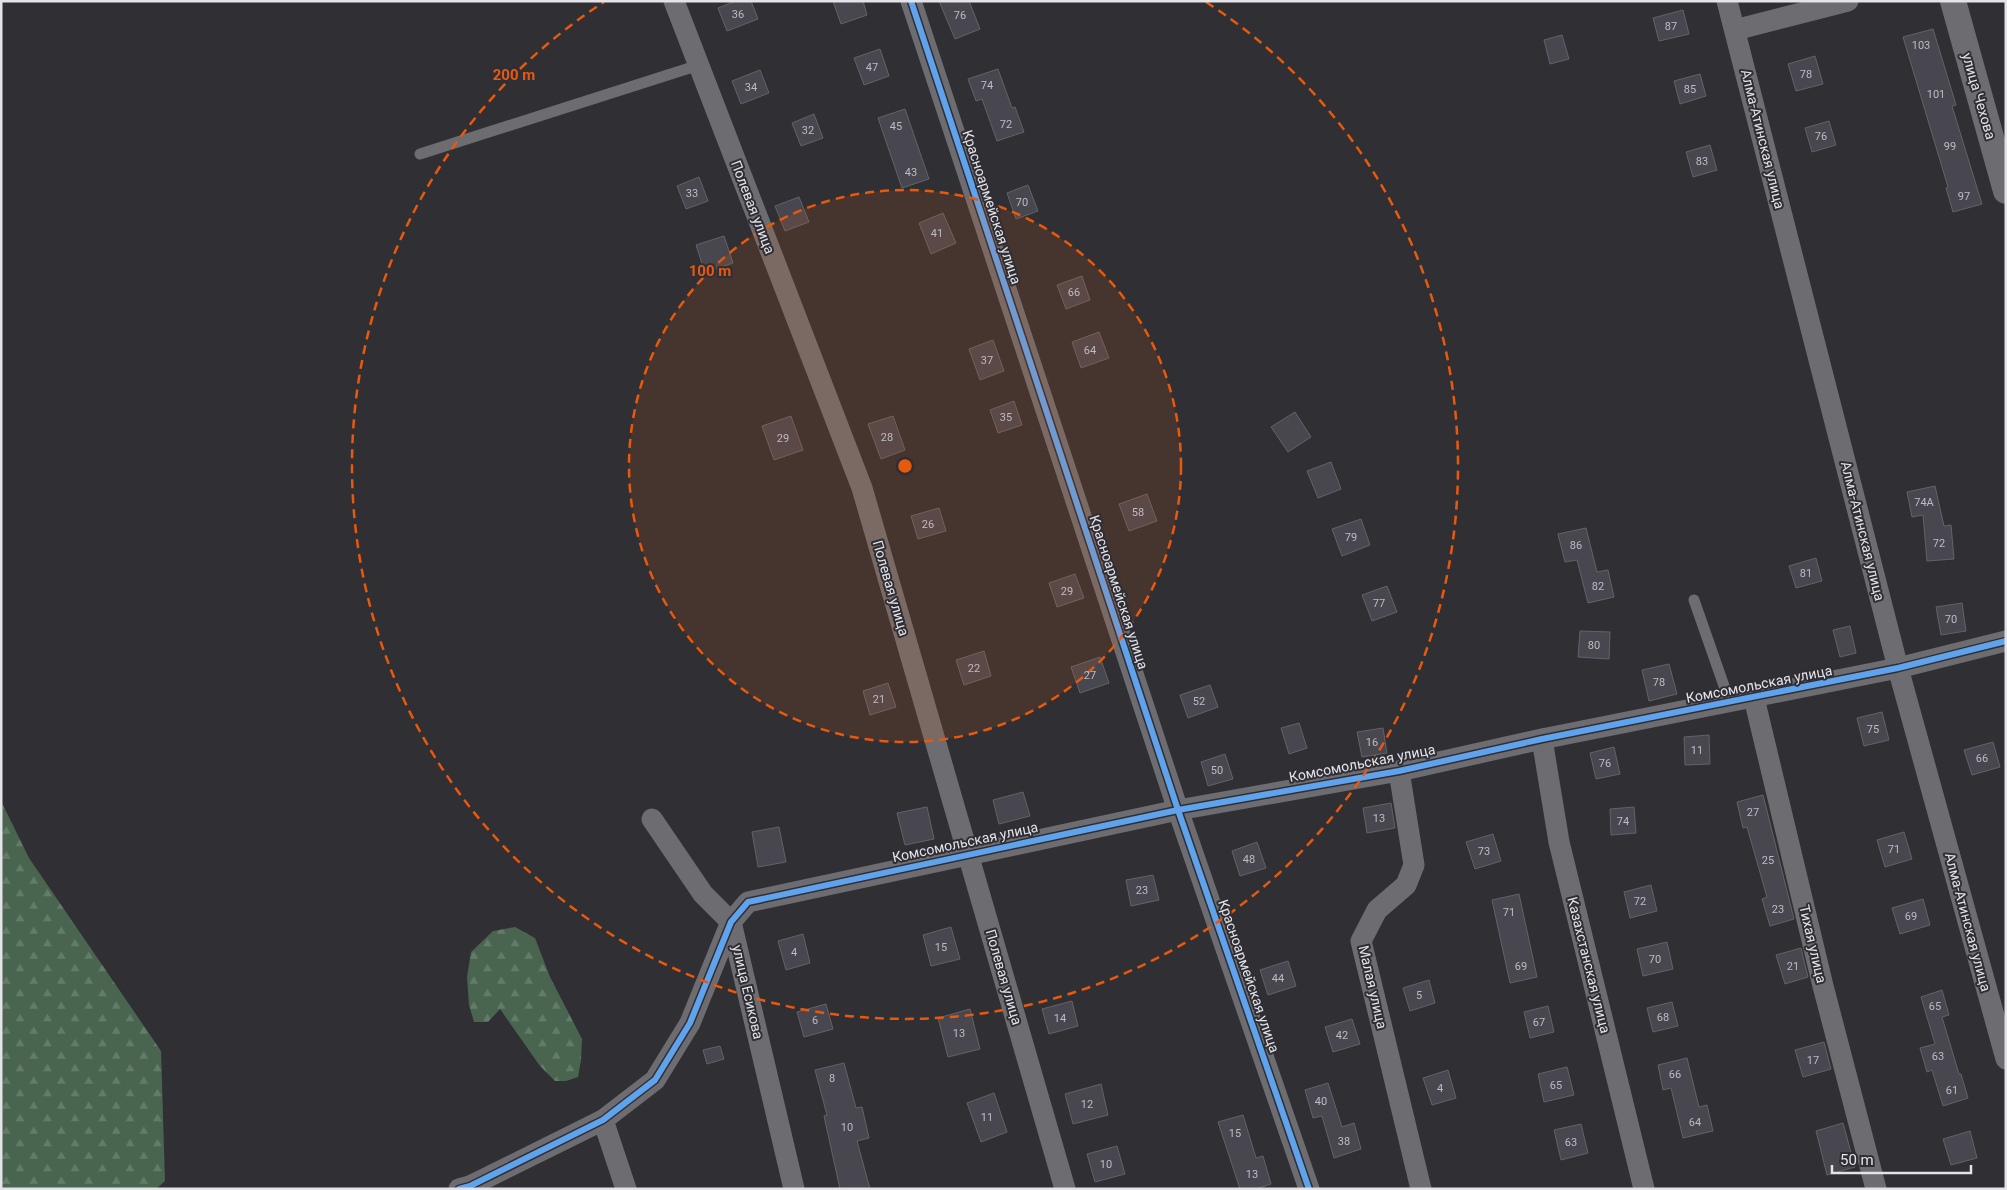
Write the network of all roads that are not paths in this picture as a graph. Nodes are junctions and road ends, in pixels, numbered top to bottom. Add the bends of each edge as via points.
1 (674, 1) edge
2 (911, 1) edge
3 (1727, 1) edge
4 (1848, 1) edge
5 (1953, 1) edge
6 (1735, 30) junction
7 (698, 65) junction
8 (420, 154) dead end
9 (2006, 191) edge
10 (1694, 600) dead end
11 (2006, 641) edge
12 (1898, 668) junction
13 (1754, 698) junction
14 (1730, 703) junction
15 (1542, 739) junction
16 (1399, 771) junction
17 (1178, 810) junction
18 (652, 818) dead end
19 (968, 855) junction
20 (731, 922) junction
21 (2006, 1060) edge
22 (603, 1120) junction
23 (460, 1189) edge
24 (626, 1189) edge
25 (794, 1189) edge
26 (1065, 1189) edge
27 (1309, 1189) edge
28 (1421, 1189) edge
29 (1644, 1189) edge
30 (1876, 1189) edge

1 - 7 street, Полевая улица
2 - 17 street, Красноармейская улица
3 - 6 street, Алма-Атинская улица
4 - 6 street
5 - 9 street, улица Чехова
6 - 12 street, Алма-Атинская улица
7 - 8 lane
7 - 19 street, Полевая улица via 862,488
10 - 14 lane
11 - 12 street, Комсомольская улица
12 - 13 street, Комсомольская улица
12 - 21 street, Алма-Атинская улица
13 - 14 street, Комсомольская улица
13 - 30 street, Тихая улица
14 - 15 street, Комсомольская улица
15 - 16 street, Комсомольская улица
15 - 29 street, Казахстанская улица via 1559,842
16 - 17 street, Комсомольская улица
16 - 28 street, Малая улица via 1414,865 1406,884 1376,910 1361,941
17 - 19 street, Комсомольская улица
17 - 27 street, Красноармейская улица
18 - 20 street via 703,894
19 - 20 street, Комсомольская улица via 748,902
19 - 26 street, Полевая улица
20 - 22 street, Комсомольская улица via 690,1023 655,1080
20 - 25 street, улица Есикова
22 - 23 street, Комсомольская улица
22 - 24 street

